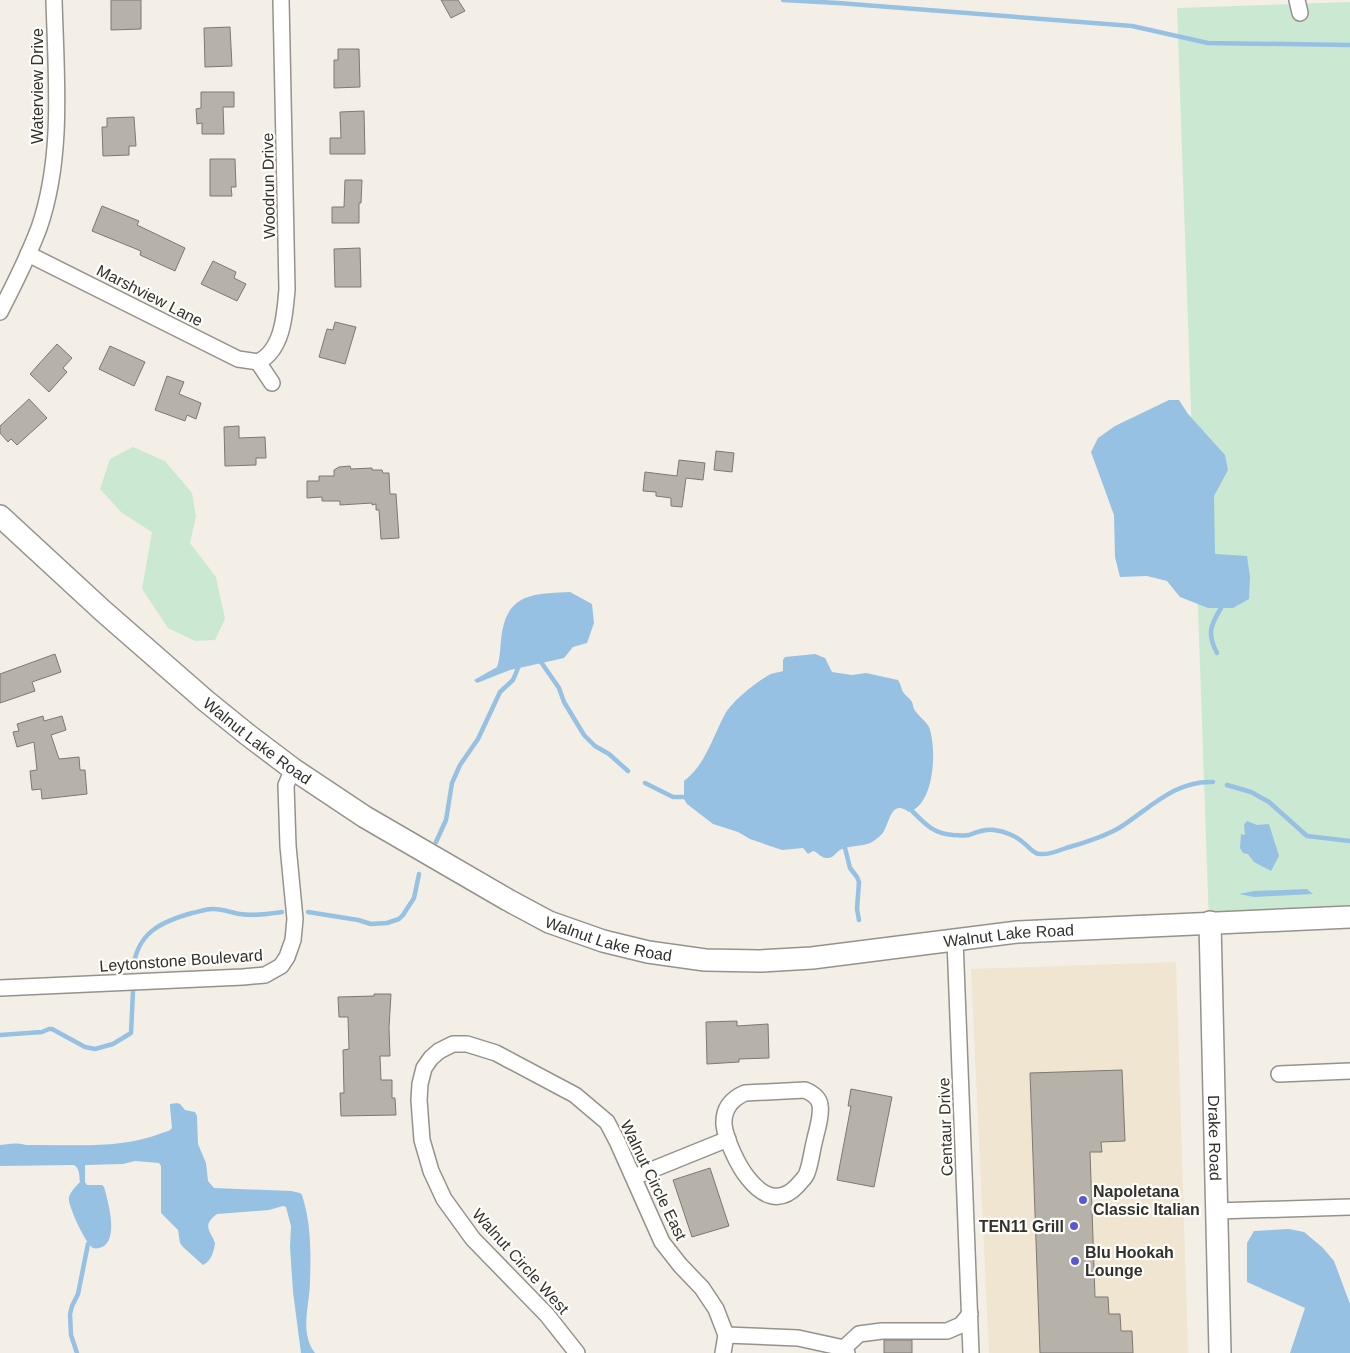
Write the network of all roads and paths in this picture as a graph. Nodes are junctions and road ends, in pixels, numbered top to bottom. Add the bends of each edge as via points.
1 (54, 0) edge
2 (281, 0) edge
3 (28, 254) junction
4 (0, 312) edge
5 (258, 362) junction
6 (272, 383) dead end
7 (0, 516) edge
8 (293, 769) junction
9 (1350, 917) edge
10 (1210, 922) junction
11 (955, 940) junction
12 (0, 988) edge
13 (467, 1044) joint
14 (1350, 1071) edge
15 (1279, 1074) dead end
16 (728, 1139) junction
17 (634, 1177) junction
18 (1350, 1207) edge
19 (1216, 1210) junction
20 (970, 1314) junction
21 (726, 1335) junction
22 (846, 1350) edge
23 (577, 1353) edge
24 (723, 1353) edge
25 (971, 1353) edge
26 (1220, 1353) edge

1 - 3 street, Waterview Drive via 56,136 50,186
2 - 5 street, Woodrun Drive via 288,289 284,319 273,350
3 - 4 street, Waterview Drive
3 - 5 street, Marshview Lane via 238,359
5 - 6 street
7 - 8 street, Walnut Lake Road via 206,701
8 - 11 street, Walnut Lake Road via 365,817 549,922 648,952 705,960 812,958
8 - 12 street, Leytonstone Boulevard via 286,785 286,811 295,919 293,940 281,966 265,975 243,978
9 - 10 street, Walnut Lake Road
10 - 11 street, Walnut Lake Road via 1018,932
10 - 19 street, Drake Road
11 - 20 street, Centaur Drive
13 - 17 street, Walnut Circle East via 496,1053 575,1095 607,1122
13 - 23 street, Walnut Circle West via 453,1044 440,1051 424,1068 419,1100 422,1140 431,1171 444,1198 473,1239 547,1315
14 - 15 street
16 - 16 street via 724,1118 726,1110 731,1102 745,1093 805,1090 816,1096 820,1104 807,1175 787,1194 771,1196 753,1184 742,1171
16 - 17 street
17 - 21 street, Walnut Circle East via 662,1242 702,1288 716,1309
18 - 19 street
19 - 26 street, Drake Road
20 - 22 street via 961,1325 948,1331 859,1334
20 - 25 street, Centaur Drive
21 - 22 street via 798,1338
21 - 24 street

